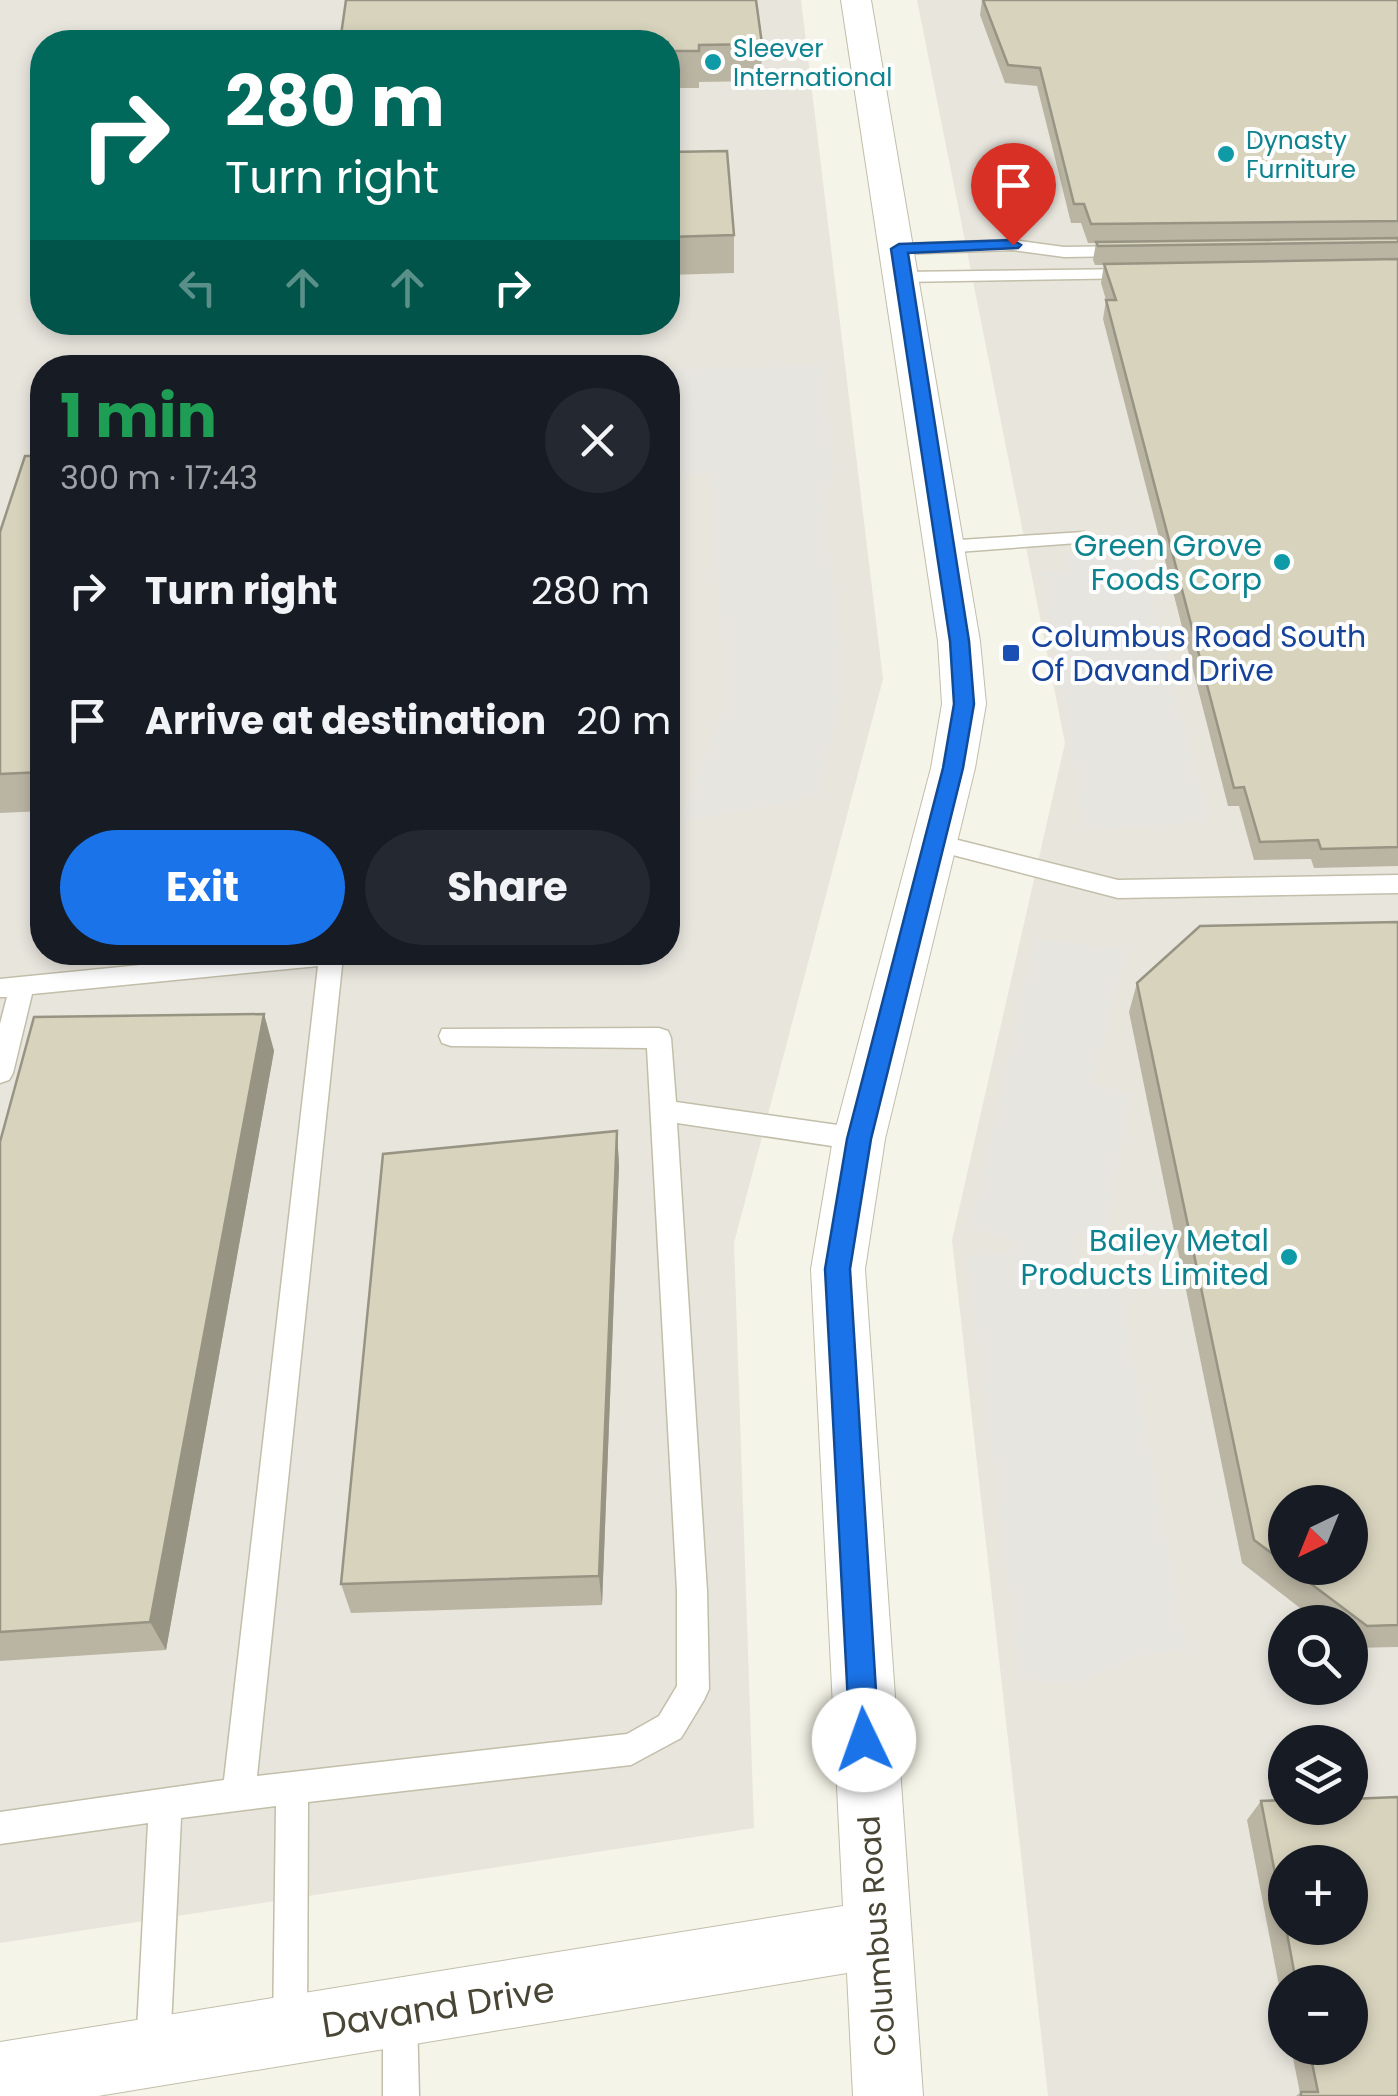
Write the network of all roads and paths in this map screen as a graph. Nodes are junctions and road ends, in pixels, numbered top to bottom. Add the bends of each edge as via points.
1 (856, 0) edge
2 (1142, 251) edge
3 (900, 263) junction
4 (1160, 273) edge
5 (1084, 538) dead end
6 (944, 547) junction
7 (934, 842) junction
8 (1398, 884) edge
9 (239, 965) edge
10 (331, 965) edge
11 (11, 987) edge
12 (452, 1036) dead end
13 (0, 1072) edge
14 (664, 1111) junction
15 (859, 1139) junction
16 (292, 1788) junction
17 (239, 1794) junction
18 (165, 1805) junction
19 (0, 1828) edge
20 (876, 1935) junction
21 (400, 2014) junction
22 (290, 2032) junction
23 (152, 2052) junction
24 (0, 2076) edge
25 (401, 2096) edge
26 (888, 2096) edge

1 - 3 street, Columbus Road
2 - 3 lane via 1013,245
3 - 4 lane
3 - 6 street, Columbus Road
5 - 6 lane
6 - 7 street, Columbus Road via 964,704
7 - 8 lane via 1118,889
7 - 15 street, Columbus Road
9 - 11 lane
10 - 17 lane
11 - 13 lane
12 - 14 lane via 659,1038
14 - 15 lane
14 - 16 lane via 693,1689 670,1727 630,1749
15 - 20 street, Columbus Road via 838,1269
16 - 17 lane
16 - 22 lane
17 - 18 lane
18 - 19 lane
18 - 23 lane
20 - 21 street, Davand Drive
20 - 26 street, Columbus Road
21 - 22 street, Davand Drive
21 - 25 lane
22 - 23 street, Davand Drive
23 - 24 street, Davand Drive

